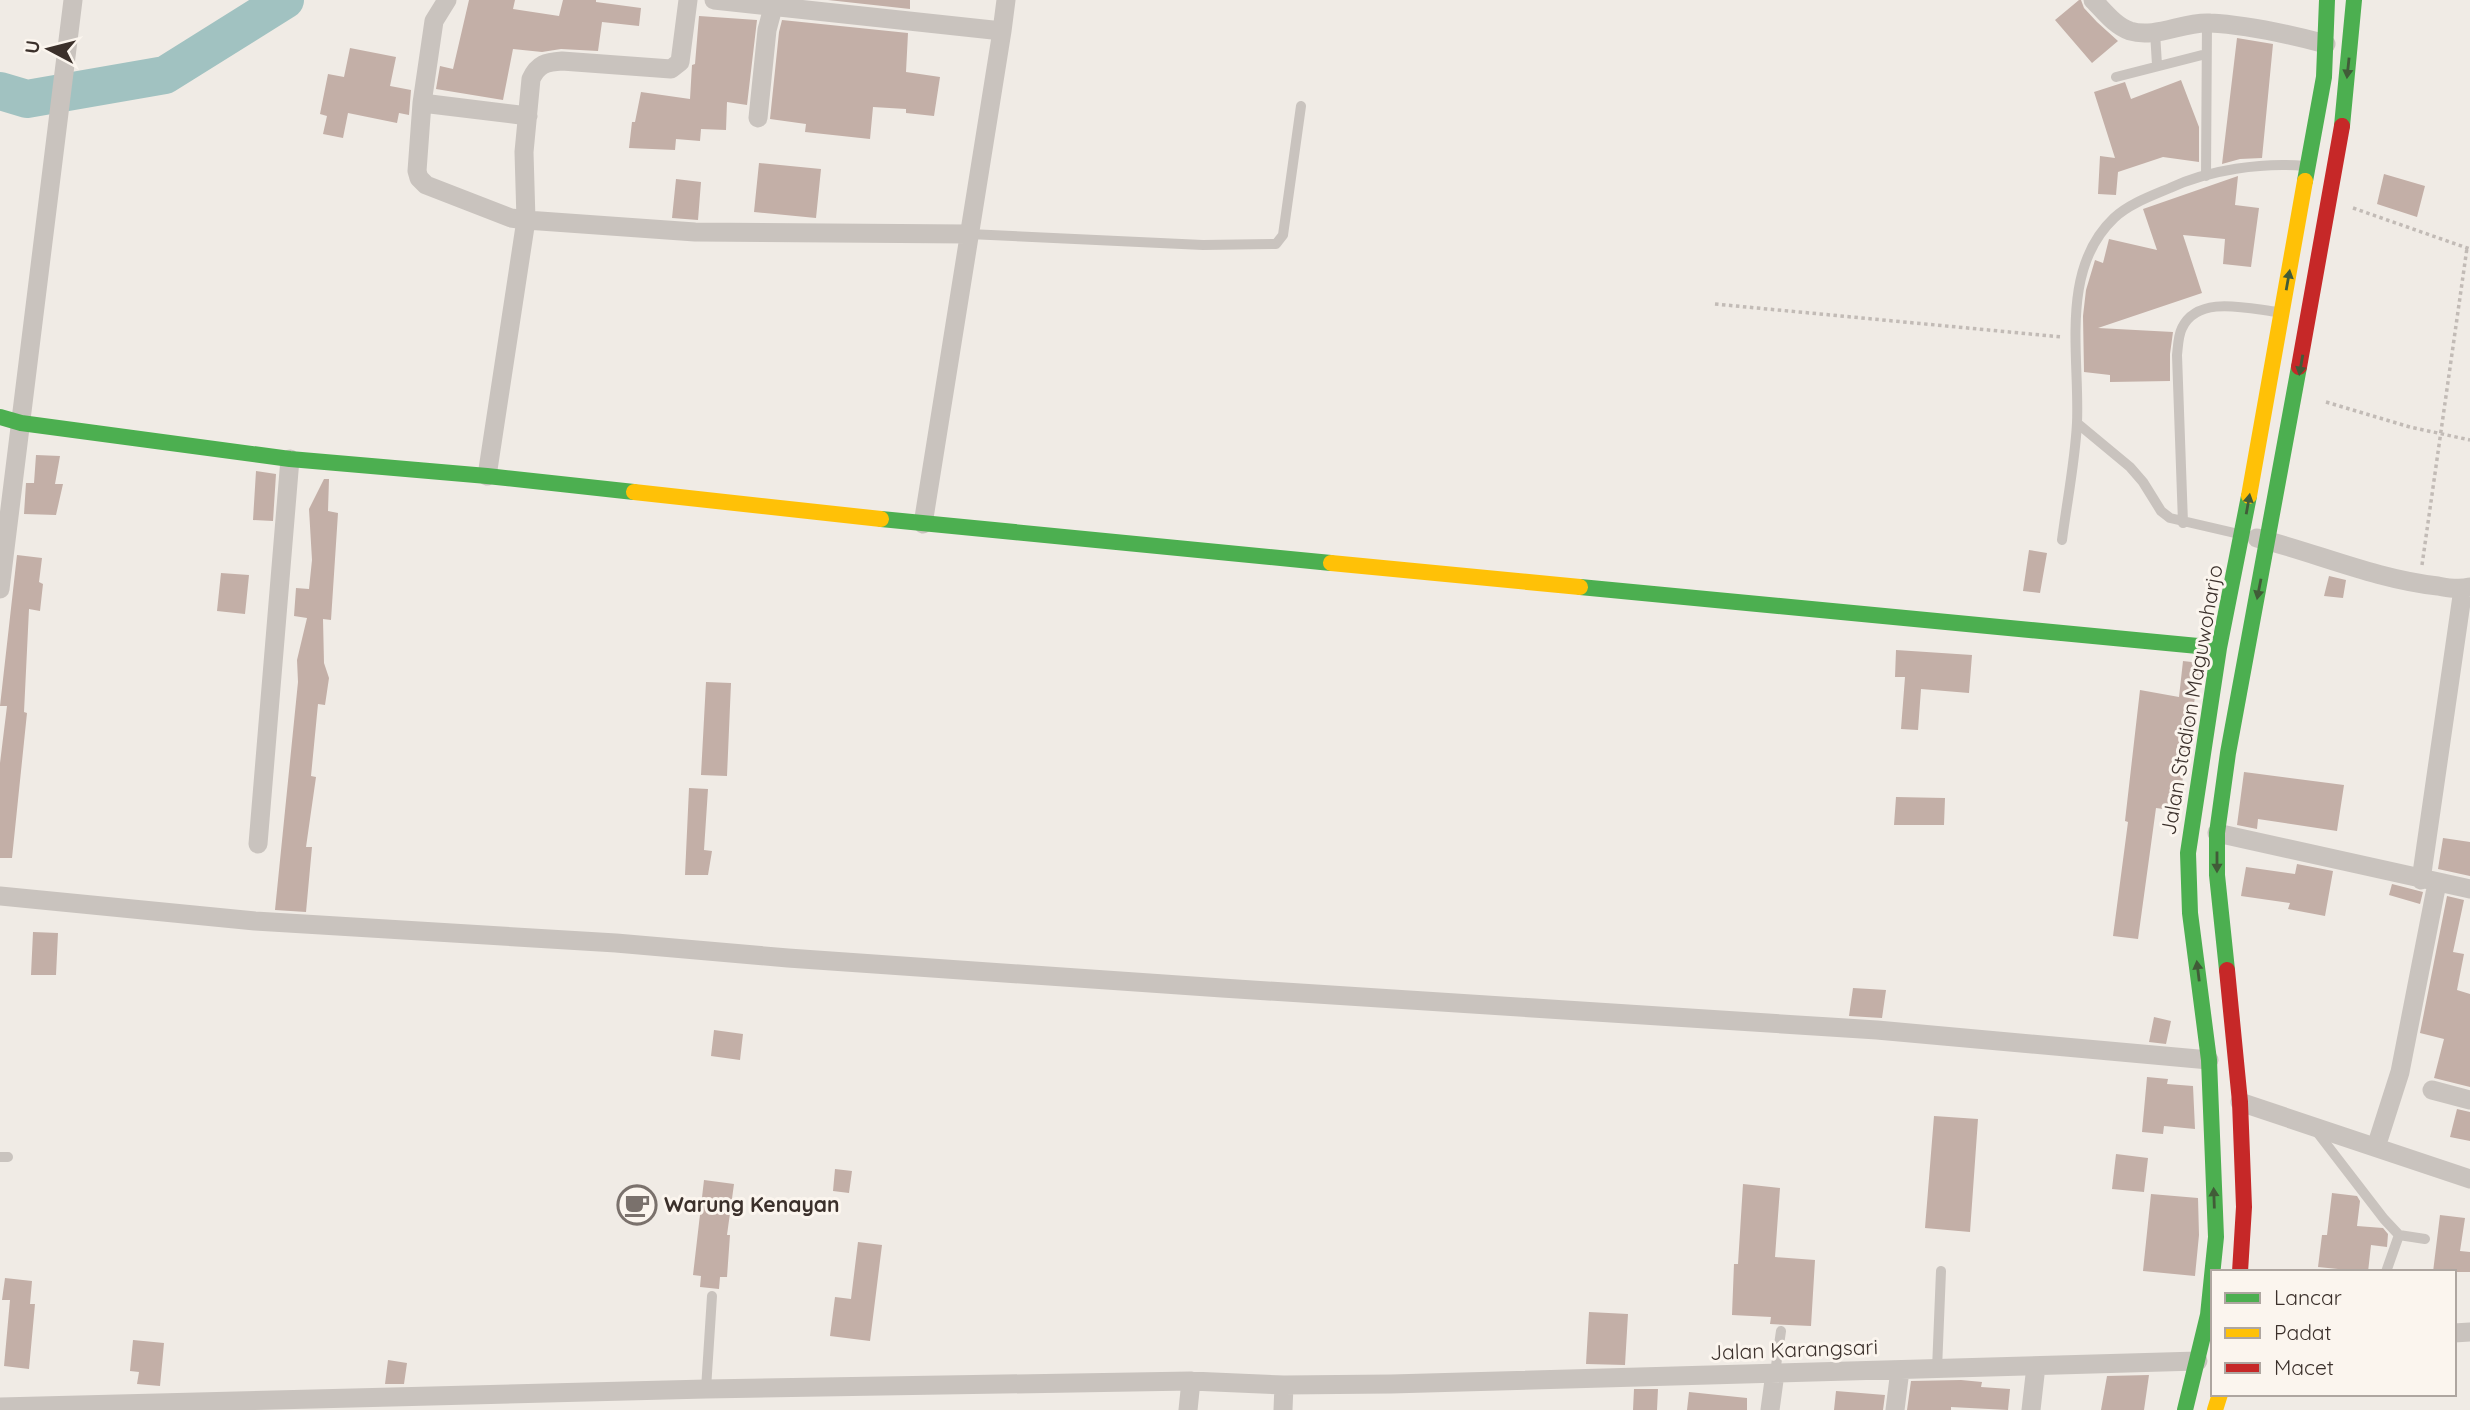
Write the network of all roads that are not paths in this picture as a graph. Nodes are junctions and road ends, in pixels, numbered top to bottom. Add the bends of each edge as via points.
1 (73, 0) edge
2 (447, 0) edge
3 (688, 0) edge
4 (714, 0) edge
5 (1006, 0) edge
6 (2093, 0) edge
7 (2327, 0) edge
8 (2354, 0) edge
9 (774, 4) edge
10 (2207, 22) junction
11 (1002, 31) junction
12 (2155, 32) junction
13 (2326, 44) junction
14 (2206, 54) junction
15 (2157, 65) junction
16 (2116, 77) dead end
17 (422, 103) junction
18 (1300, 106) dead end
19 (528, 116) junction
20 (758, 118) dead end
21 (2308, 166) junction
22 (2206, 176) junction
23 (526, 220) junction
24 (968, 233) junction
25 (2283, 312) junction
26 (0, 417) edge
27 (21, 423) junction
28 (2077, 423) junction
29 (290, 459) junction
30 (487, 476) junction
31 (2183, 523) junction
32 (923, 524) junction
33 (2242, 534) junction
34 (2062, 540) dead end
35 (2268, 541) junction
36 (3, 549) edge
37 (2466, 588) edge
38 (0, 589) edge
39 (2219, 648) junction
40 (2217, 834) junction
41 (258, 844) dead end
42 (2429, 881) junction
43 (2470, 889) edge
44 (0, 896) edge
45 (2209, 1060) junction
46 (2432, 1090) dead end
47 (2470, 1100) edge
48 (2240, 1102) junction
49 (2312, 1126) junction
50 (2376, 1147) junction
51 (2470, 1179) edge
52 (2399, 1235) junction
53 (2216, 1237) junction
54 (2425, 1239) dead end
55 (2243, 1240) junction
56 (2212, 1270) edge
57 (2240, 1270) edge
58 (2387, 1270) edge
59 (1941, 1271) dead end
60 (2211, 1280) edge
61 (712, 1296) dead end
62 (1780, 1331) dead end
63 (2198, 1362) junction
64 (2036, 1366) junction
65 (1937, 1369) junction
66 (1900, 1370) junction
67 (1775, 1373) junction
68 (1191, 1381) junction
69 (1284, 1385) junction
70 (706, 1389) junction
71 (628, 1391) junction
72 (0, 1407) edge
73 (638, 1410) edge
74 (1188, 1410) edge
75 (1283, 1410) edge
76 (1770, 1410) edge
77 (1895, 1410) edge
78 (2031, 1410) edge
79 (2185, 1410) edge

1 - 27 street
2 - 17 street via 434,21
3 - 19 street via 677,66 547,62 536,68 531,79
4 - 9 street
5 - 11 street
6 - 12 street via 2119,26 2132,32
7 - 13 main road, Jalan Stadion Maguwoharjo
8 -> 35 main road via 2343,120
9 - 11 street
9 - 20 street
10 - 12 street
10 - 13 street via 2281,32
10 - 14 lane
11 - 24 street
12 - 15 lane
13 - 21 main road, Jalan Stadion Maguwoharjo
14 - 15 lane
14 - 22 lane
15 - 16 lane
17 - 19 street
17 - 23 street via 419,178 426,185
18 - 24 lane via 1283,235 1276,244 1203,245
19 - 23 street
21 - 22 lane via 2281,163
25 -> 21 main road, Jalan Stadion Maguwoharjo
22 - 28 lane via 2132,205 2114,218 2090,254 2081,278 2075,338
23 - 24 street via 695,232
23 - 30 street
24 - 32 street
25 - 31 lane via 2211,306 2190,316 2181,330 2177,355
33 -> 25 main road, Jalan Stadion Maguwoharjo
26 - 27 main road
27 - 29 main road
27 - 36 street
28 - 31 lane via 2130,467 2161,511
28 - 34 lane
29 - 30 main road
29 - 41 street
30 - 32 main road
31 - 33 lane
32 - 39 main road
33 - 35 street
33 - 39 main road, Jalan Stadion Maguwoharjo
35 - 37 street via 2387,577
35 -> 40 main road
36 - 38 street
37 - 42 street
45 -> 39 main road, Jalan Stadion Maguwoharjo via 2190,913 2188,853
40 - 42 street
40 -> 48 main road via 2217,875
42 - 43 street
42 - 50 street via 2400,1072
44 - 45 street via 255,922 1877,1030
53 -> 45 main road, Jalan Stadion Maguwoharjo
46 - 47 street
48 - 49 street
48 - 55 main road
49 - 50 street
49 - 52 lane
50 - 51 street
52 - 54 lane
52 - 58 lane
53 - 55 main road
53 - 56 main road, Jalan Stadion Maguwoharjo
55 - 57 main road
59 - 65 lane
60 - 63 main road, Jalan Stadion Maguwoharjo
61 - 70 lane
62 - 67 lane
63 - 64 street, Jalan Karangsari
63 - 79 main road, Jalan Stadion Maguwoharjo
64 - 65 street, Jalan Karangsari
64 - 78 street
65 - 66 street, Jalan Karangsari
66 - 67 street, Jalan Karangsari
66 - 77 street
67 - 69 street, Jalan Karangsari
67 - 76 street
68 - 69 street, Jalan Karangsari
68 - 70 street, Jalan Karangsari
68 - 74 street
69 - 75 street
70 - 71 street, Jalan Karangsari
71 - 72 street, Jalan Karangsari
71 - 73 street

